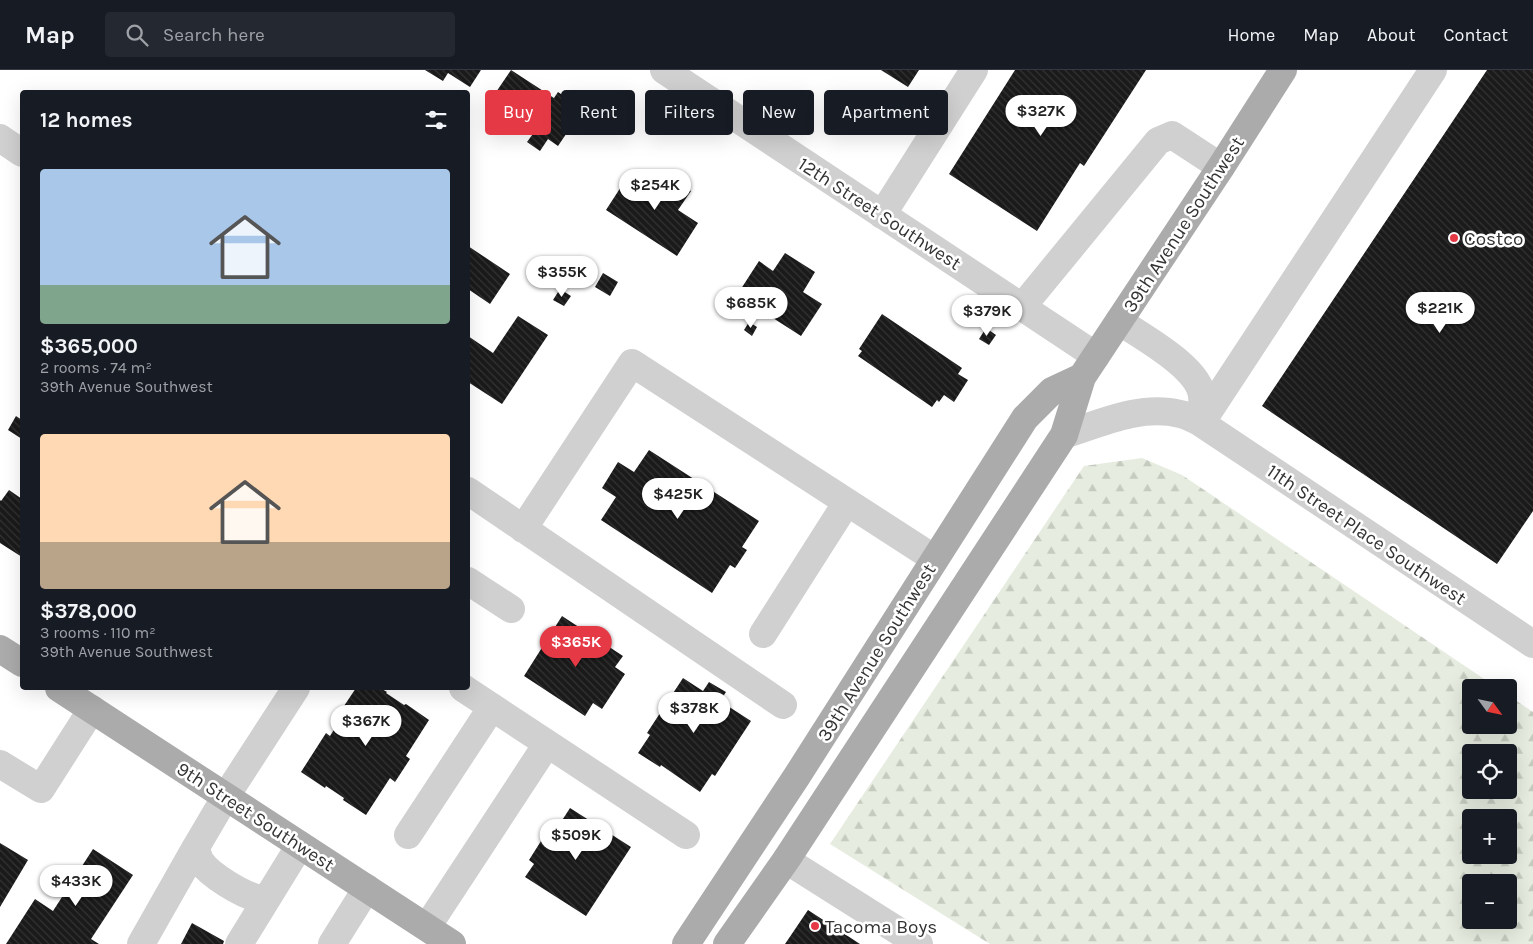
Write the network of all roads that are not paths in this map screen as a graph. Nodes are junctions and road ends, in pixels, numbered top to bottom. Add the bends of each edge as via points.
1 (664, 70) edge
2 (974, 70) edge
3 (1283, 70) edge
4 (1433, 70) edge
5 (0, 138) edge
6 (20, 152) edge
7 (1221, 168) junction
8 (882, 215) junction
9 (1022, 307) junction
10 (1119, 321) junction
11 (1089, 366) junction
12 (1202, 423) junction
13 (1064, 435) junction
14 (470, 492) edge
15 (847, 502) junction
16 (523, 529) junction
17 (935, 559) junction
18 (470, 582) edge
19 (511, 610) dead end
20 (763, 634) dead end
21 (1533, 644) edge
22 (0, 649) edge
23 (20, 662) edge
24 (63, 690) edge
25 (295, 690) edge
26 (466, 690) edge
27 (783, 705) dead end
28 (492, 707) junction
29 (92, 709) junction
30 (547, 744) junction
31 (0, 764) edge
32 (226, 796) junction
33 (408, 835) dead end
34 (686, 835) dead end
35 (300, 844) junction
36 (196, 847) junction
37 (786, 860) junction
38 (367, 888) junction
39 (268, 897) junction
40 (427, 928) junction
41 (141, 944) edge
42 (239, 944) edge
43 (332, 944) edge
44 (452, 944) edge
45 (686, 944) edge
46 (727, 944) edge
47 (919, 944) edge

1 - 8 street, 12th Street Southwest
2 - 8 street
3 - 7 main road, 39th Avenue Southwest
4 - 12 street
5 - 6 street
7 - 9 street via 1172,135 1158,141
7 - 10 main road, 39th Avenue Southwest
8 - 9 street, 12th Street Southwest
9 - 11 street, 12th Street Southwest
10 - 11 main road, 39th Avenue Southwest
10 - 12 street via 1179,362 1198,382 1202,395
11 - 13 main road, 39th Avenue Southwest
11 - 17 main road, 39th Avenue Southwest via 1052,391 1025,418
12 - 13 street, 11th Street Place Southwest via 1162,410 1115,418
12 - 21 street, 11th Street Place Southwest
13 - 37 main road, 39th Avenue Southwest
14 - 16 street
15 - 16 street via 632,363
15 - 17 street
15 - 20 street
16 - 27 street
17 - 45 main road, 39th Avenue Southwest
18 - 19 street
22 - 23 main road
24 - 29 main road, 9th Street Southwest
25 - 32 street
26 - 28 street
28 - 30 street
28 - 33 street
29 - 31 street via 41,790
29 - 32 main road, 9th Street Southwest
30 - 34 street
30 - 40 street
32 - 35 main road, 9th Street Southwest
32 - 36 street
35 - 38 main road, 9th Street Southwest
35 - 39 street
36 - 39 street via 202,863 220,879 254,897
36 - 41 street
37 - 46 main road, 39th Avenue Southwest
37 - 47 street
38 - 40 main road, 9th Street Southwest
38 - 43 street
39 - 42 street
40 - 44 main road, 9th Street Southwest

